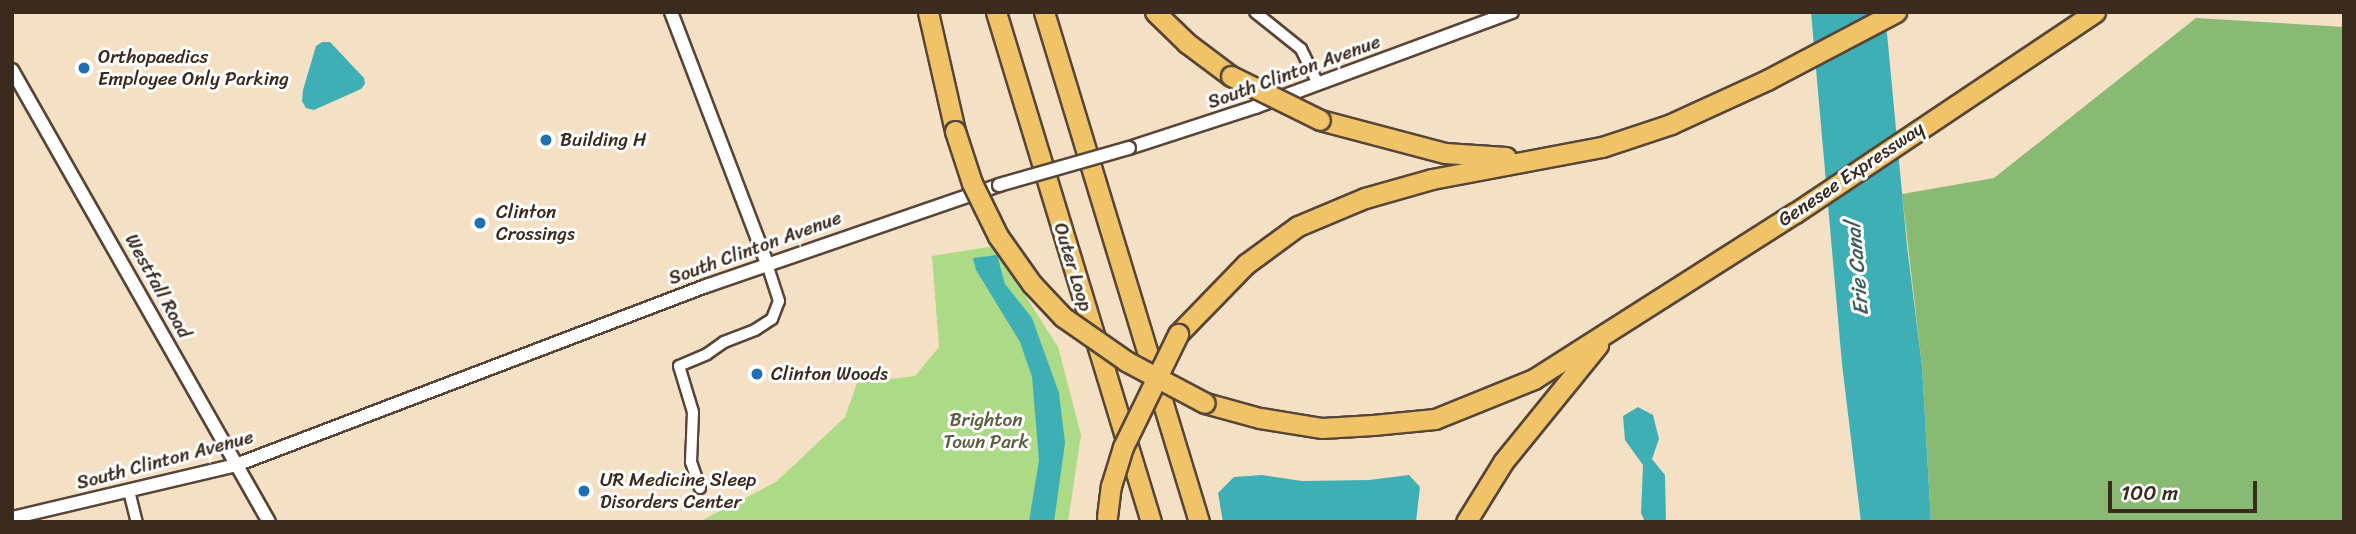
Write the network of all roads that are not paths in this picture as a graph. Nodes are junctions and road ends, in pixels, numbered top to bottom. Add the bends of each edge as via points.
1 (671, 12) edge
2 (928, 12) edge
3 (996, 12) edge
4 (1044, 12) edge
5 (1155, 12) edge
6 (1255, 12) edge
7 (1512, 12) edge
8 (1896, 12) edge
9 (2095, 12) edge
10 (12, 70) edge
11 (1318, 84) junction
12 (1532, 159) junction
13 (767, 264) junction
14 (1607, 333) junction
15 (236, 466) junction
16 (700, 488) dead end
17 (129, 491) junction
18 (12, 519) edge
19 (1107, 519) edge
20 (137, 522) edge
21 (269, 522) edge
22 (1151, 522) edge
23 (1199, 522) edge
24 (1466, 522) edge

1 - 13 street
2 - 14 highway, Genesee Expressway, bridge via 956,131 977,194 998,236 1032,284 1063,317 1126,361 1205,403 1322,428 1435,419 1534,379
3 - 22 highway, Outer Loop
4 - 23 highway
5 - 12 highway, bridge via 1231,76 1320,120 1445,153
6 - 11 street via 1301,49
7 - 11 street, South Clinton Avenue
8 - 12 highway via 1671,124 1602,147
9 - 14 highway, Genesee Expressway
10 - 15 street, Westfall Road
11 - 13 street, South Clinton Avenue, bridge
12 - 19 highway, bridge via 1365,198 1298,226 1246,264 1178,334 1123,447
13 - 15 street, South Clinton Avenue
13 - 16 street via 779,301 772,318 679,366 693,412 691,462
14 - 24 highway via 1503,462
15 - 17 street, South Clinton Avenue
15 - 21 street, Westfall Road
17 - 18 street, South Clinton Avenue
17 - 20 street

